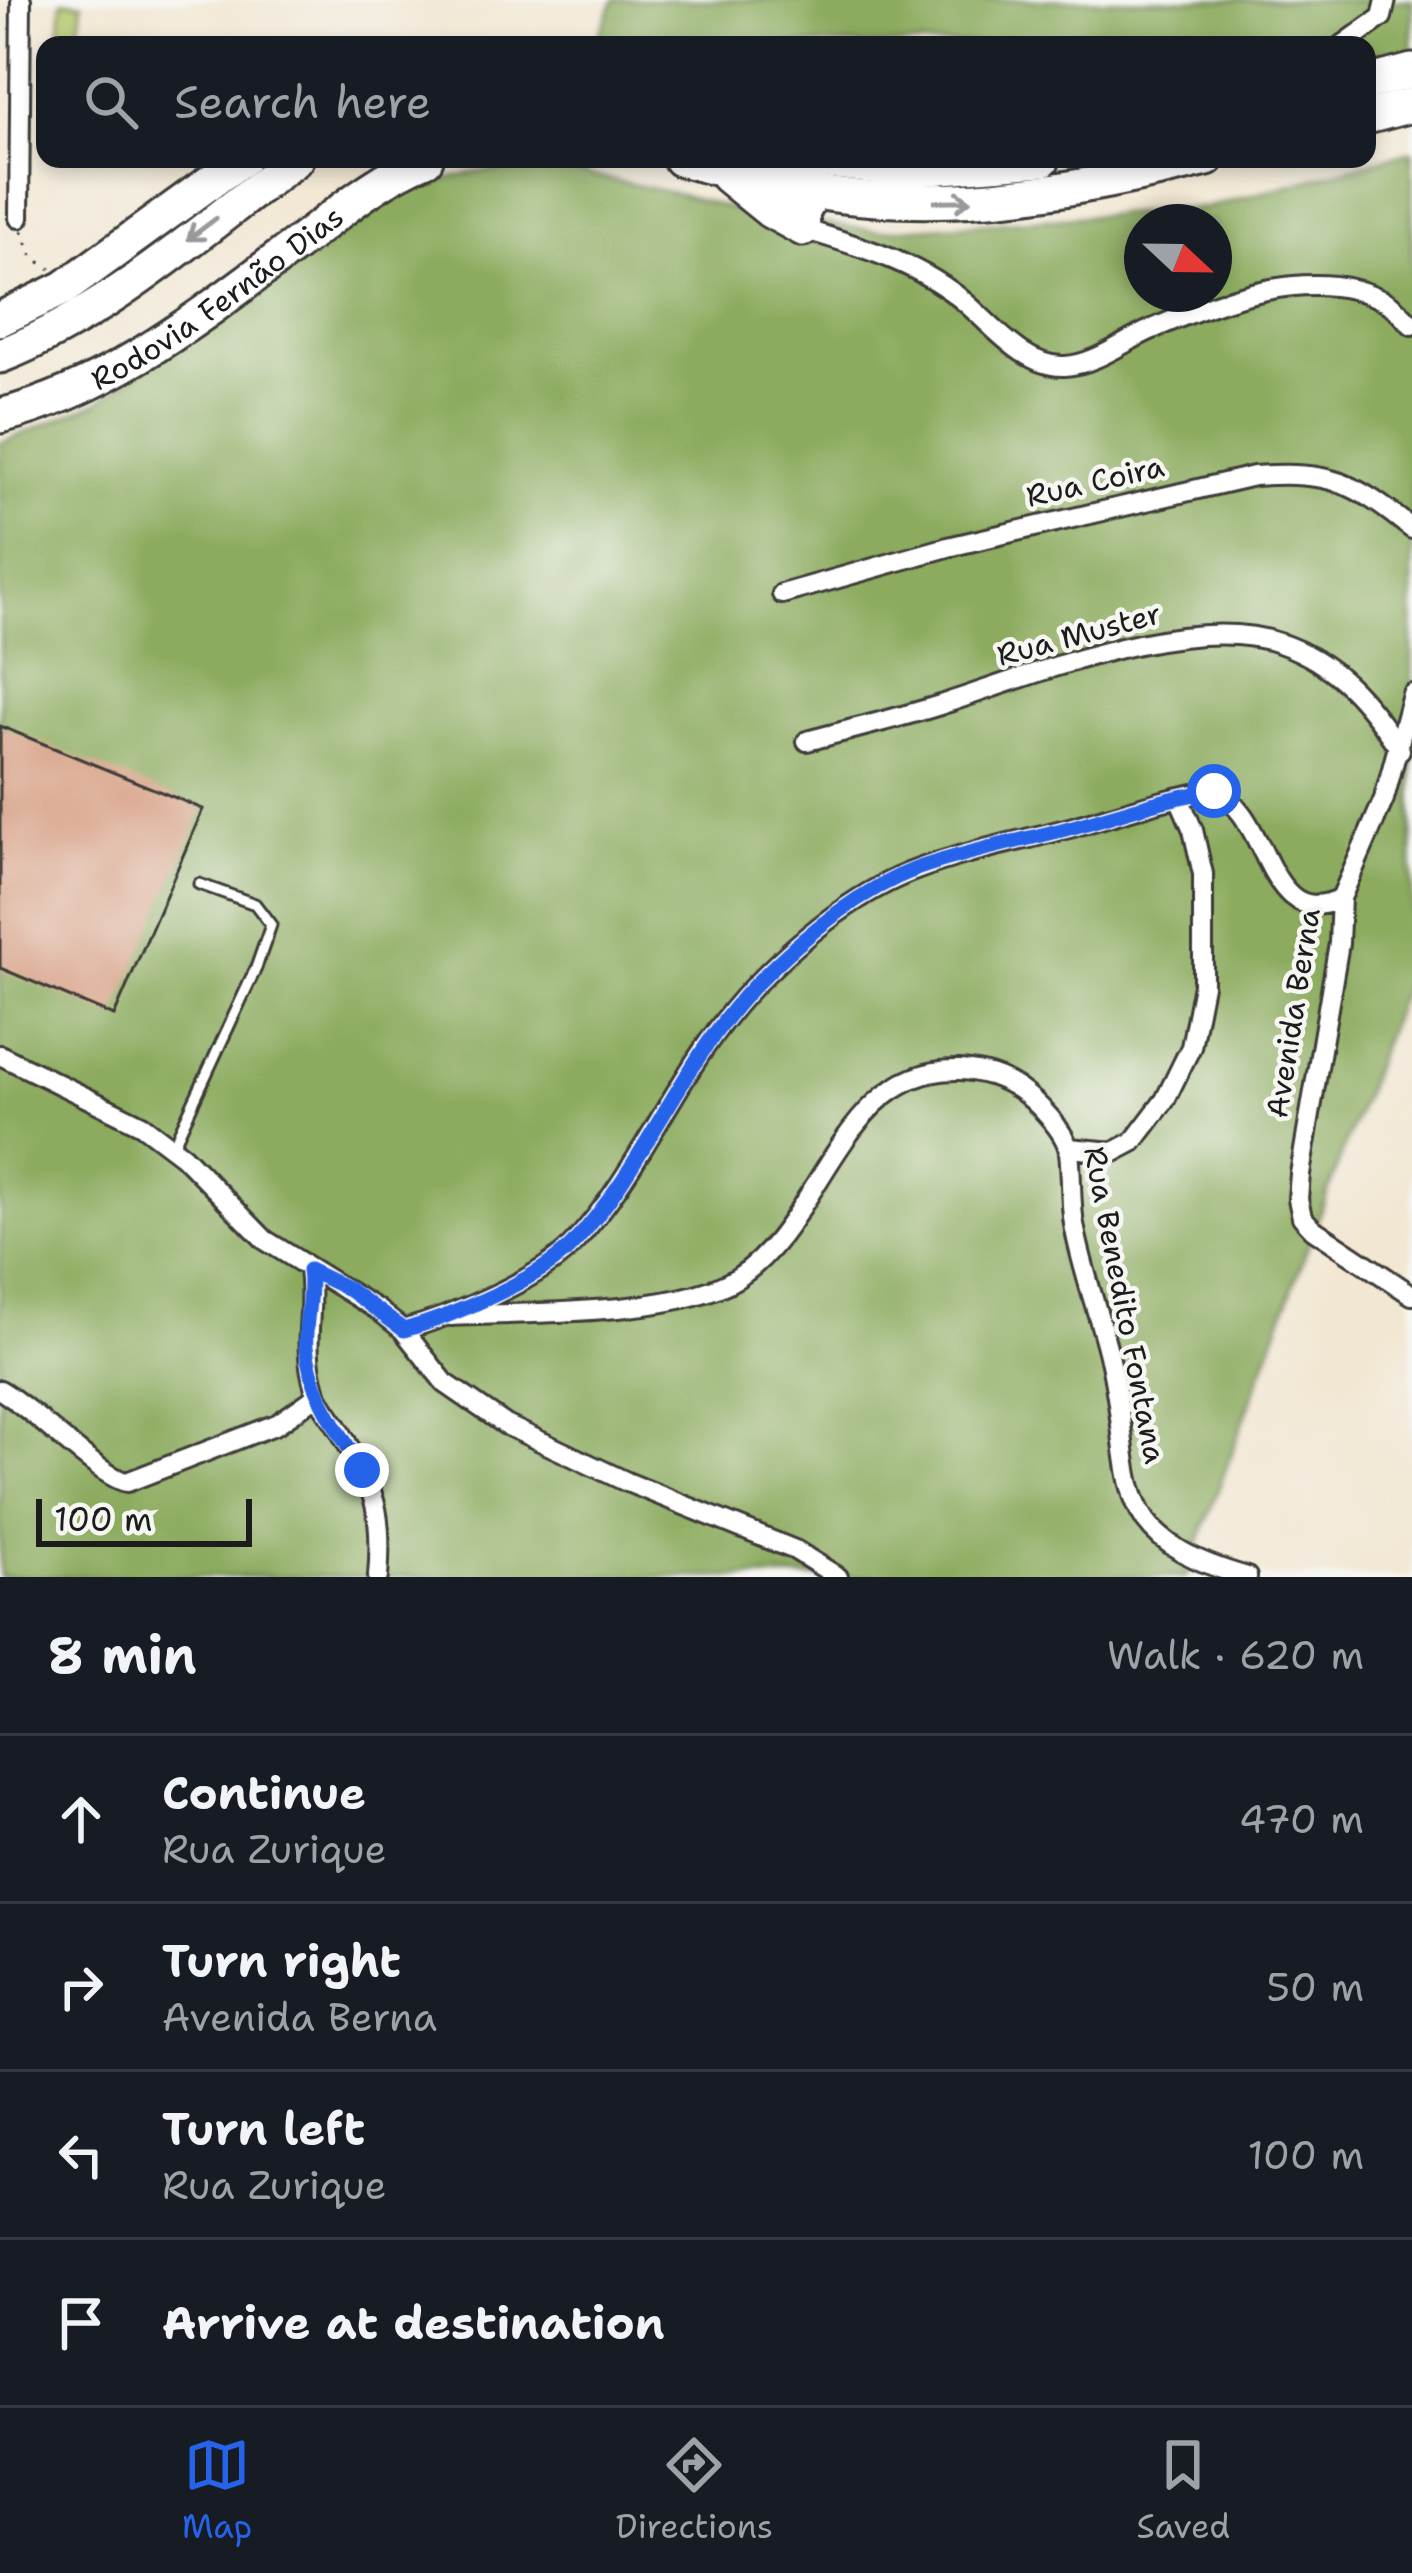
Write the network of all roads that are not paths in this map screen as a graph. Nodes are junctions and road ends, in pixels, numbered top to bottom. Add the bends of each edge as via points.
1 (21, 0) edge
2 (1386, 0) edge
3 (1356, 36) edge
4 (1412, 71) edge
5 (1376, 81) edge
6 (1412, 105) edge
7 (1376, 115) edge
8 (230, 168) edge
9 (284, 168) edge
10 (409, 168) edge
11 (716, 168) joint
12 (888, 168) edge
13 (930, 168) edge
14 (1164, 168) edge
15 (816, 209) junction
16 (19, 218) road end
17 (0, 319) edge
18 (1412, 326) edge
19 (0, 356) edge
20 (0, 416) edge
21 (1412, 530) edge
22 (782, 594) dead end
23 (1412, 694) edge
24 (807, 741) dead end
25 (1400, 750) junction
26 (1179, 798) junction
27 (199, 884) dead end
28 (1342, 898) junction
29 (0, 1055) edge
30 (172, 1148) junction
31 (1069, 1148) junction
32 (309, 1270) junction
33 (1412, 1295) edge
34 (452, 1316) junction
35 (404, 1330) junction
36 (0, 1390) edge
37 (317, 1396) junction
38 (378, 1577) edge
39 (838, 1577) edge
40 (1247, 1577) edge

1 - 16 street
2 - 3 street via 1382,17
4 - 5 highway
6 - 7 highway
8 - 17 highway via 64,288
9 -> 19 highway, Rodovia Fernão Dias via 88,313
10 - 20 highway, Rodovia Fernão Dias via 360,193 162,343 94,382
11 - 15 highway
11 - 15 highway via 743,189
12 - 13 highway
15 -> 14 highway via 1024,197
15 - 18 street via 940,282 997,333 1059,367 1232,301 1318,284 1389,302
21 - 22 street, Rua Coira via 1338,479 1254,476
23 - 25 street, Avenida Berna
24 - 25 street, Rua Muster via 1093,656 1202,635 1277,641 1330,668 1356,688
25 - 28 street, Avenida Berna
26 - 28 street via 1229,796 1294,899 1322,907
26 - 31 street via 1202,874 1203,985 1191,1047 1133,1142 1114,1152
26 - 34 street via 914,870 848,907 751,989 571,1247
27 - 30 lane via 255,904 271,925
28 - 33 street, Avenida Berna via 1298,1199 1313,1229
29 - 30 street via 85,1094
30 - 32 street via 265,1240
31 - 34 street, Rua Benedito Fontana via 1022,1091 997,1076 926,1074 884,1095 857,1124 773,1244 739,1277 666,1302
31 - 40 street, Rua Benedito Fontana via 1076,1233 1111,1362 1132,1501 1185,1556
32 - 35 street
32 - 37 street via 306,1347
34 - 35 street
35 - 39 street via 445,1383 506,1425 795,1550
36 - 37 street via 127,1482 277,1424
37 - 38 street via 378,1503

